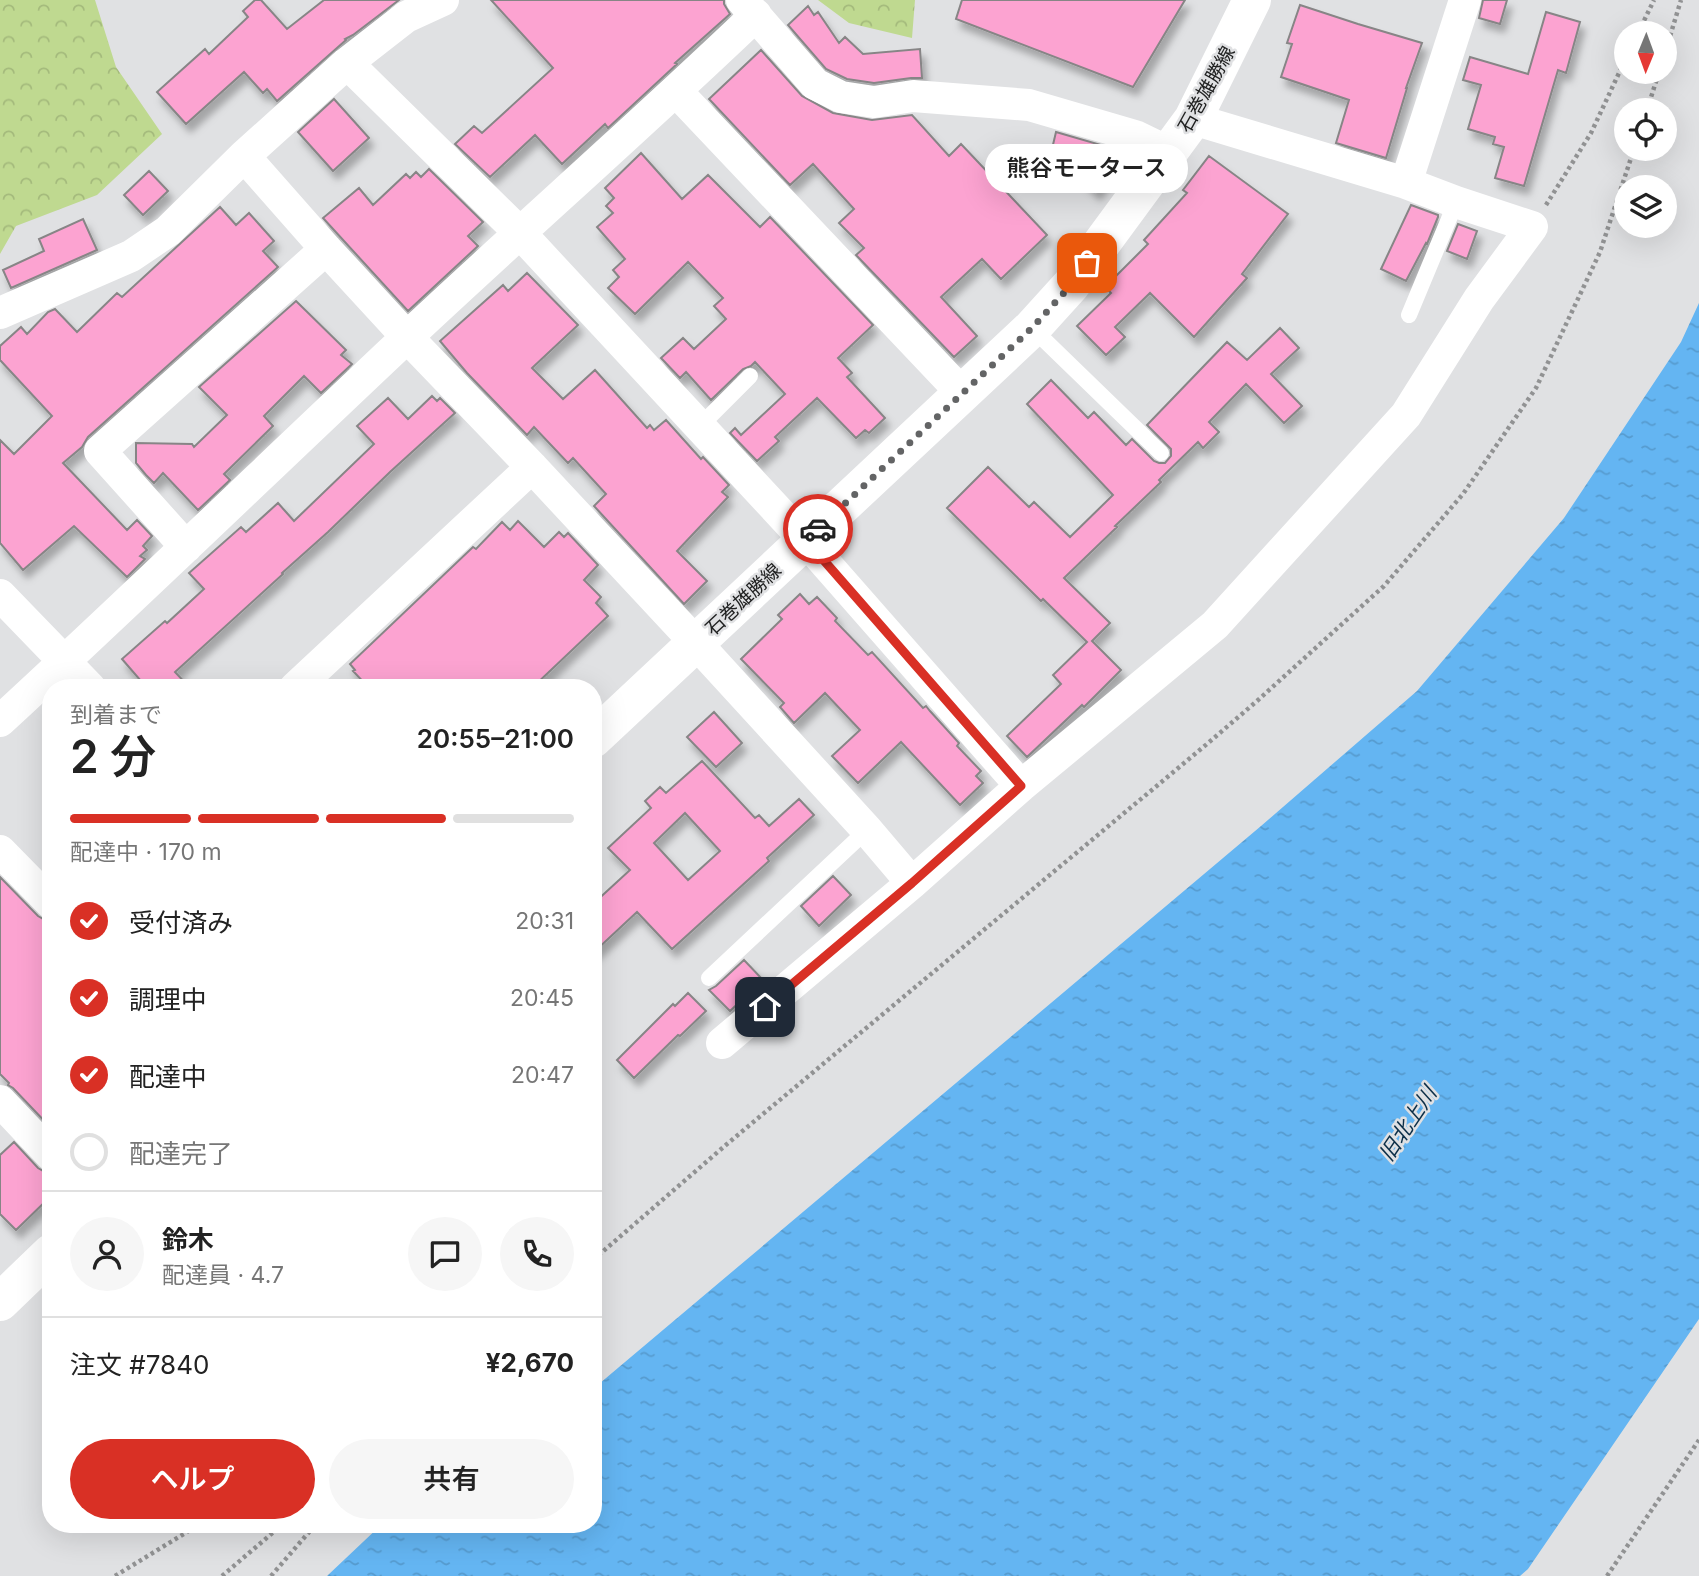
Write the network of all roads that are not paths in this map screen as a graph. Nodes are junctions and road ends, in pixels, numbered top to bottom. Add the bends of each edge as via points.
1 (443, 0) edge
2 (1252, 0) edge
3 (1465, 0) edge
4 (749, 8) edge
5 (347, 63) junction
6 (677, 91) junction
7 (1193, 119) junction
8 (1168, 152) junction
9 (244, 156) junction
10 (1406, 183) junction
11 (1456, 202) junction
12 (520, 233) junction
13 (326, 249) junction
14 (0, 313) edge
15 (1409, 315) dead end
16 (1032, 328) junction
17 (407, 337) junction
18 (750, 376) dead end
19 (962, 393) junction
20 (700, 426) junction
21 (1161, 453) dead end
22 (532, 467) junction
23 (806, 540) junction
24 (186, 547) junction
25 (0, 595) edge
26 (696, 643) junction
27 (64, 662) junction
28 (46, 679) edge
29 (81, 679) edge
30 (305, 679) edge
31 (42, 682) edge
32 (0, 721) edge
33 (602, 731) edge
34 (1021, 786) junction
35 (867, 830) junction
36 (0, 851) edge
37 (912, 883) junction
38 (42, 893) edge
39 (709, 978) dead end
40 (722, 1043) dead end
41 (0, 1101) edge
42 (42, 1145) edge
43 (42, 1262) edge
44 (0, 1302) edge

1 - 5 street via 406,17
2 - 7 main road, 石巻雄勝線
3 - 10 street
4 - 6 street
4 - 8 street via 814,84 841,97 874,102 913,96 1029,105 1135,136
5 - 9 street
5 - 12 street
6 - 12 street
6 - 19 street
7 - 8 main road, 石巻雄勝線
7 - 10 street
8 - 16 main road, 石巻雄勝線 via 1071,285
9 - 13 street
9 - 14 street via 168,231 131,256
10 - 11 street
11 - 15 lane
11 - 34 street via 1532,227 1479,299 1406,415 1215,625
12 - 17 street
12 - 20 street
13 - 17 street
13 - 24 street via 100,452
16 - 19 main road, 石巻雄勝線
16 - 21 lane
17 - 22 street
17 - 24 street
18 - 20 lane
19 - 23 main road, 石巻雄勝線
20 - 23 street
22 - 26 street
22 - 30 street
23 - 26 main road, 石巻雄勝線
23 - 34 street
24 - 27 street
25 - 27 street
26 - 33 main road, 石巻雄勝線
26 - 35 street
27 - 28 street
27 - 29 street
31 - 32 street
34 - 37 street
35 - 37 street
35 - 39 lane
36 - 38 street
37 - 40 street
41 - 42 street
43 - 44 main road

